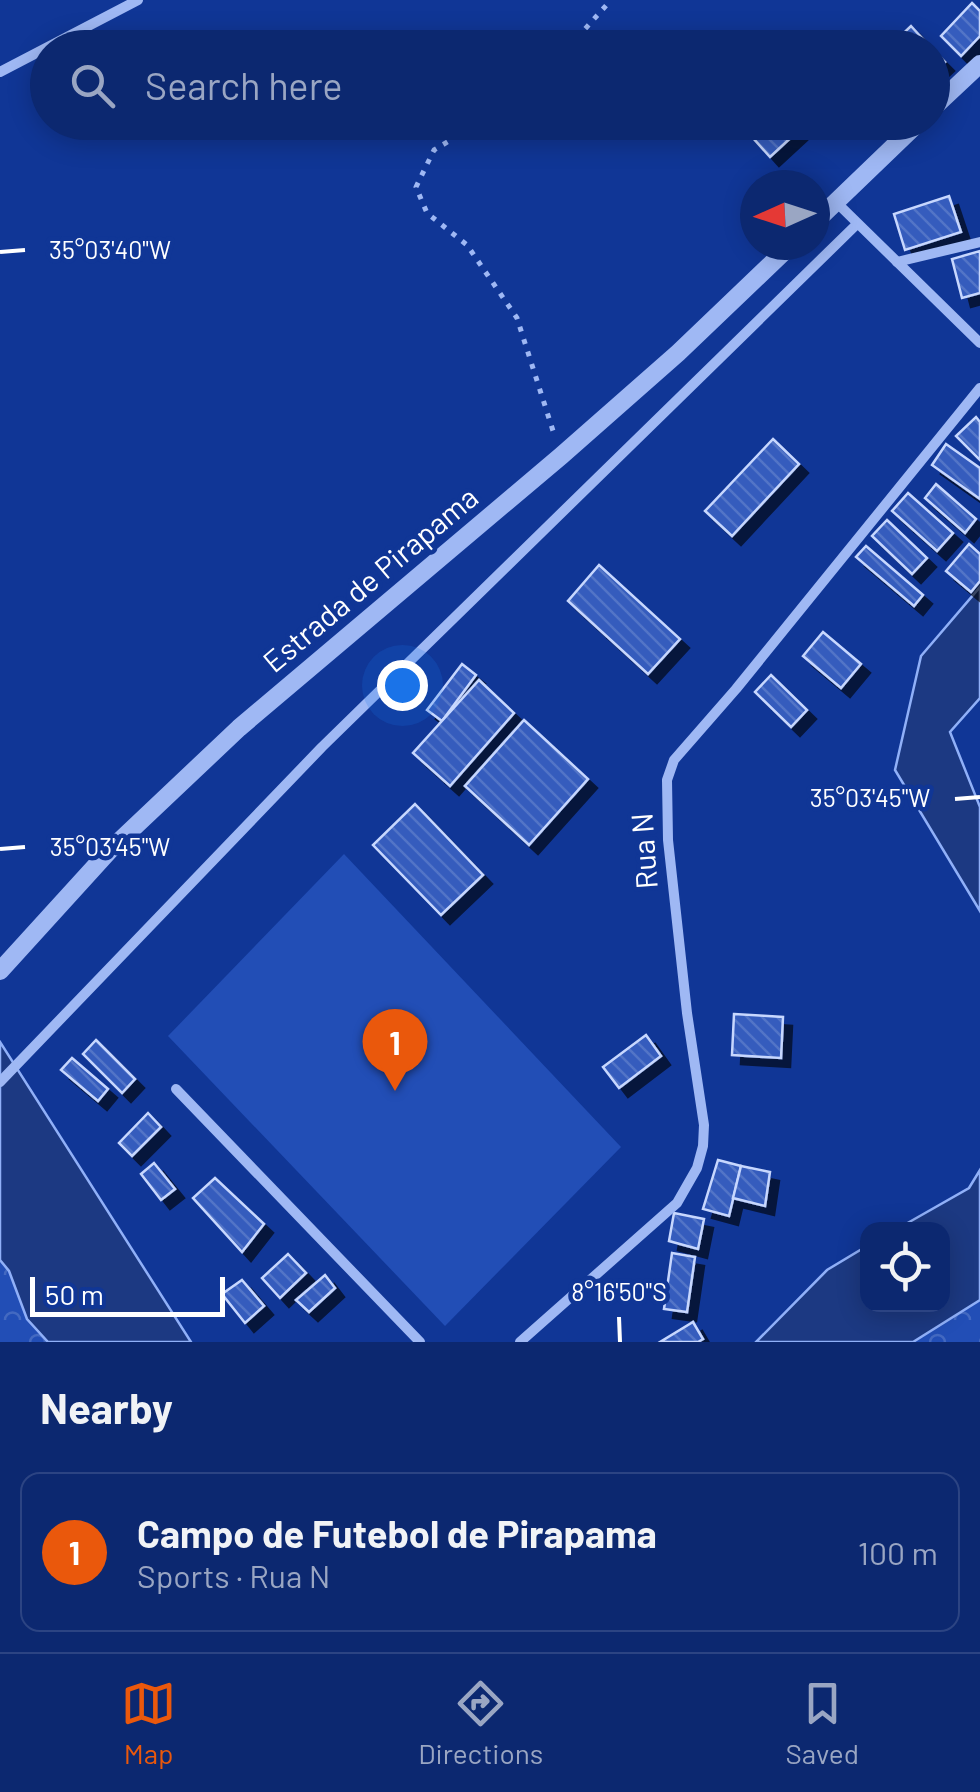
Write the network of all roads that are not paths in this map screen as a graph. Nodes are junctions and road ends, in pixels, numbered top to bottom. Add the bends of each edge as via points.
1 (138, 0) edge
2 (80, 30) edge
3 (30, 56) edge
4 (980, 64) edge
5 (0, 72) edge
6 (950, 93) edge
7 (900, 140) edge
8 (836, 202) junction
9 (830, 208) edge
10 (857, 224) junction
11 (980, 242) edge
12 (775, 260) edge
13 (897, 262) junction
14 (980, 343) edge
15 (980, 388) edge
16 (2, 969) edge
17 (0, 1082) edge
18 (176, 1089) dead end
19 (420, 1342) edge
20 (520, 1342) edge

1 - 2 street
3 - 5 street
4 - 6 street
7 - 8 street
8 - 9 street
8 - 10 street
10 - 13 street
10 - 17 street via 336,733
11 - 13 street
12 - 16 street, Estrada de Pirapama via 561,456 238,728 110,850
13 - 14 street
15 - 20 street, Rua N via 674,760 667,780 668,840 703,1146 677,1203
18 - 19 street

